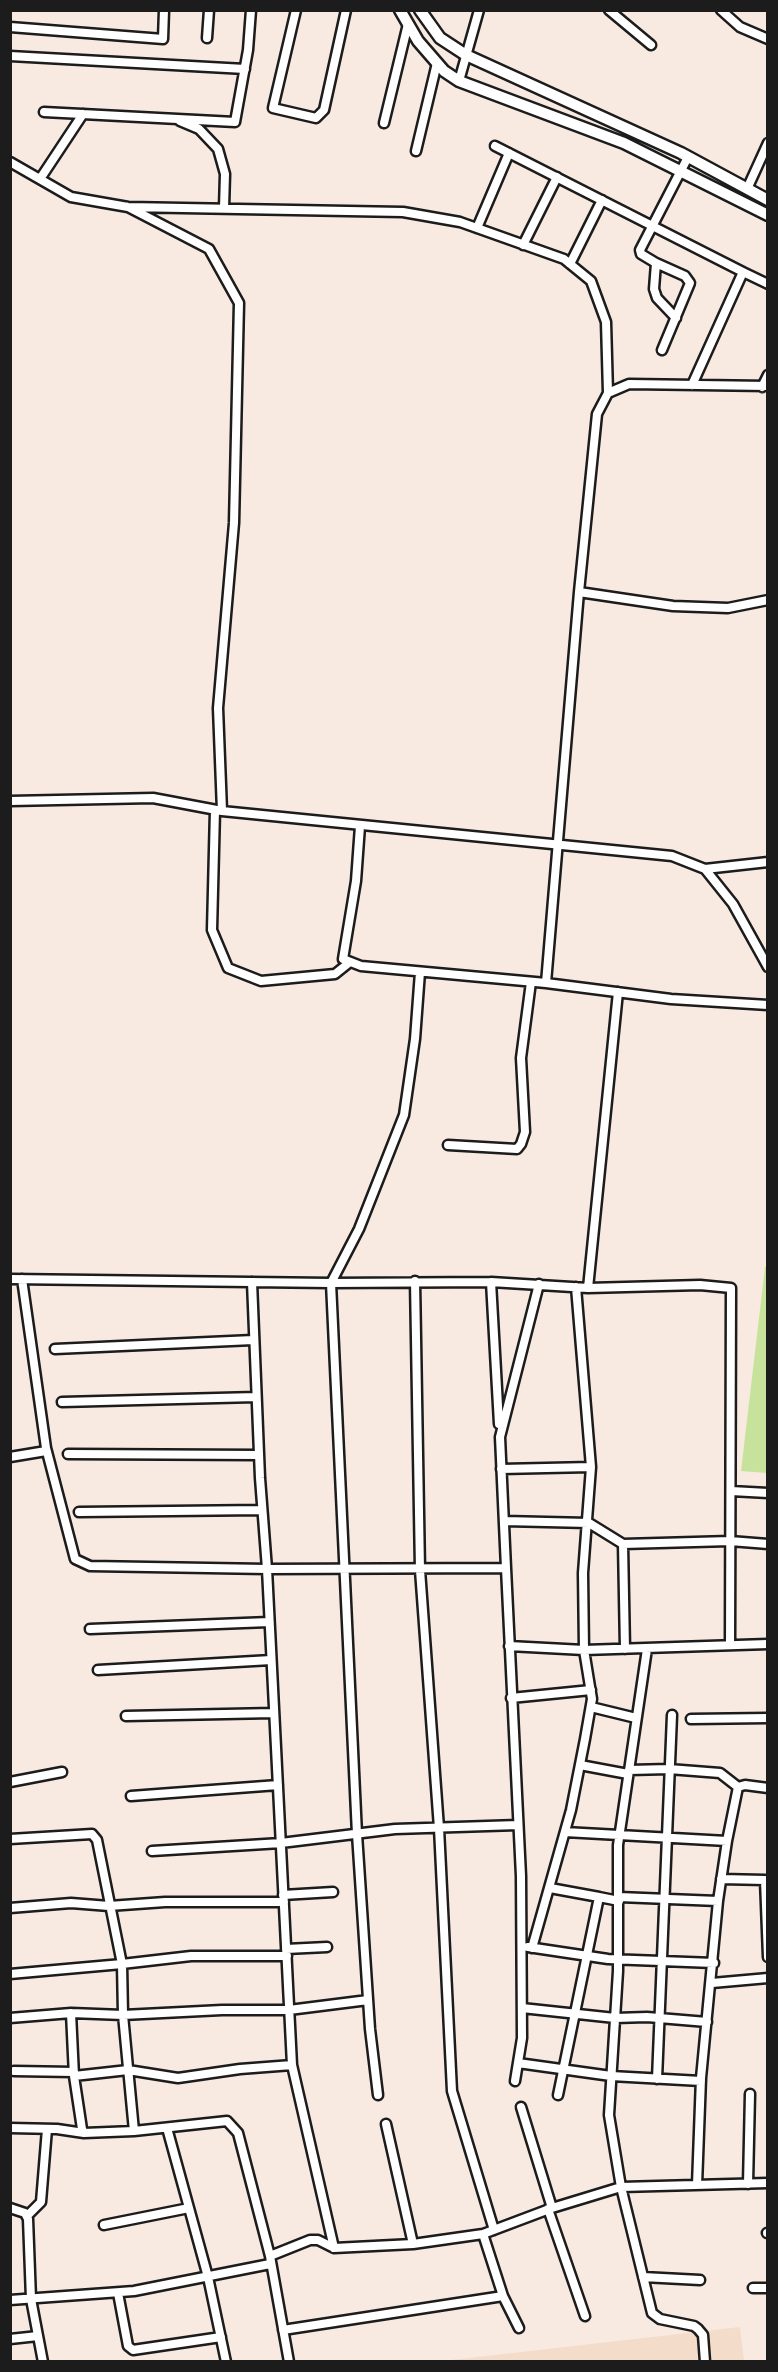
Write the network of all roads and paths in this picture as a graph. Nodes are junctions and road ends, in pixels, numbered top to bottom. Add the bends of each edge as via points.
1 (164, 10) edge
2 (209, 10) edge
3 (251, 10) edge
4 (296, 10) edge
5 (346, 10) edge
6 (400, 10) edge
7 (420, 10) edge
8 (479, 10) edge
9 (609, 10) edge
10 (721, 10) edge
11 (408, 24) junction
12 (10, 27) edge
13 (207, 38) dead end
14 (768, 39) edge
15 (651, 45) dead end
16 (466, 55) junction
17 (10, 56) edge
18 (437, 63) junction
19 (245, 69) junction
20 (459, 81) junction
21 (44, 112) dead end
22 (83, 114) junction
23 (174, 119) junction
24 (384, 123) dead end
25 (768, 142) edge
26 (495, 146) dead end
27 (416, 150) dead end
28 (509, 153) junction
29 (688, 157) junction
30 (10, 162) edge
31 (680, 171) junction
32 (557, 177) junction
33 (40, 179) junction
34 (747, 189) junction
35 (602, 200) junction
36 (768, 200) edge
37 (128, 207) junction
38 (224, 208) junction
39 (768, 215) edge
40 (652, 225) junction
41 (477, 228) junction
42 (524, 245) junction
43 (656, 263) junction
44 (570, 264) junction
45 (743, 272) junction
46 (768, 284) edge
47 (676, 318) junction
48 (662, 350) dead end
49 (768, 375) edge
50 (693, 385) junction
51 (765, 387) edge
52 (608, 393) junction
53 (579, 592) junction
54 (768, 600) edge
55 (10, 801) edge
56 (218, 810) junction
57 (360, 826) junction
58 (557, 844) junction
59 (768, 862) edge
60 (705, 869) junction
61 (350, 962) junction
62 (768, 967) edge
63 (420, 972) junction
64 (531, 982) junction
65 (546, 983) junction
66 (618, 992) junction
67 (768, 1005) edge
68 (447, 1145) dead end
69 (10, 1279) edge
70 (22, 1279) junction
71 (415, 1281) junction
72 (252, 1282) junction
73 (491, 1282) junction
74 (331, 1283) junction
75 (539, 1284) junction
76 (576, 1287) junction
77 (588, 1288) junction
78 (254, 1340) junction
79 (55, 1349) dead end
80 (256, 1397) junction
81 (62, 1402) dead end
82 (500, 1437) junction
83 (46, 1451) junction
84 (68, 1454) dead end
85 (259, 1455) junction
86 (10, 1456) edge
87 (591, 1467) junction
88 (501, 1469) junction
89 (731, 1491) junction
90 (768, 1493) edge
91 (262, 1510) junction
92 (79, 1512) dead end
93 (504, 1521) junction
94 (589, 1523) junction
95 (730, 1541) junction
96 (623, 1544) junction
97 (768, 1544) edge
98 (506, 1568) junction
99 (267, 1569) junction
100 (344, 1570) junction
101 (420, 1570) junction
102 (269, 1622) junction
103 (90, 1629) dead end
104 (768, 1644) edge
105 (730, 1645) junction
106 (509, 1646) junction
107 (625, 1649) junction
108 (647, 1649) junction
109 (584, 1650) junction
110 (271, 1660) junction
111 (98, 1670) dead end
112 (591, 1690) junction
113 (512, 1698) junction
114 (591, 1707) junction
115 (274, 1713) junction
116 (672, 1715) dead end
117 (126, 1716) dead end
118 (636, 1718) junction
119 (768, 1718) edge
120 (691, 1719) dead end
121 (580, 1765) junction
122 (669, 1769) junction
123 (62, 1772) dead end
124 (628, 1772) junction
125 (10, 1782) edge
126 (278, 1785) junction
127 (738, 1787) junction
128 (768, 1788) edge
129 (131, 1796) dead end
130 (518, 1825) junction
131 (439, 1827) junction
132 (565, 1832) junction
133 (357, 1834) junction
134 (620, 1834) junction
135 (667, 1836) junction
136 (10, 1839) edge
137 (727, 1841) junction
138 (281, 1843) junction
139 (152, 1851) dead end
140 (722, 1879) junction
141 (766, 1880) edge
142 (550, 1888) junction
143 (333, 1892) dead end
144 (599, 1897) junction
145 (284, 1899) junction
146 (619, 1899) junction
147 (663, 1899) junction
148 (718, 1901) junction
149 (109, 1906) junction
150 (10, 1908) edge
151 (766, 1927) edge
152 (521, 1946) junction
153 (327, 1947) dead end
154 (532, 1948) junction
155 (286, 1953) junction
156 (586, 1956) junction
157 (768, 1956) edge
158 (618, 1959) junction
159 (663, 1959) junction
160 (714, 1963) junction
161 (122, 1964) junction
162 (10, 1974) edge
163 (768, 1978) edge
164 (711, 1983) junction
165 (368, 2000) junction
166 (522, 2008) junction
167 (289, 2010) junction
168 (71, 2013) junction
169 (575, 2014) junction
170 (123, 2015) junction
171 (10, 2018) edge
172 (615, 2018) junction
173 (660, 2019) junction
174 (707, 2022) junction
175 (518, 2063) junction
176 (292, 2065) junction
177 (128, 2070) junction
178 (564, 2070) junction
179 (14, 2071) dead end
180 (74, 2074) junction
181 (611, 2076) junction
182 (657, 2079) junction
183 (515, 2081) dead end
184 (701, 2081) junction
185 (750, 2094) dead end
186 (378, 2095) dead end
187 (558, 2095) dead end
188 (521, 2107) dead end
189 (386, 2124) dead end
190 (167, 2127) junction
191 (10, 2128) edge
192 (47, 2129) junction
193 (134, 2131) junction
194 (80, 2133) junction
195 (768, 2183) edge
196 (748, 2184) junction
197 (697, 2185) junction
198 (621, 2187) junction
199 (10, 2208) edge
200 (189, 2208) junction
201 (550, 2209) junction
202 (27, 2216) junction
203 (104, 2225) dead end
204 (494, 2230) junction
205 (483, 2234) junction
206 (413, 2244) junction
207 (334, 2248) junction
208 (270, 2260) junction
209 (208, 2277) junction
210 (643, 2277) junction
211 (700, 2280) dead end
212 (753, 2288) dead end
213 (768, 2288) edge
214 (118, 2293) junction
215 (503, 2296) junction
216 (31, 2299) junction
217 (10, 2300) edge
218 (585, 2316) dead end
219 (519, 2328) dead end
220 (283, 2330) junction
221 (38, 2336) junction
222 (221, 2337) junction
223 (10, 2339) edge
224 (43, 2361) edge
225 (226, 2361) edge
226 (289, 2361) edge
227 (705, 2361) edge

1 - 12 street via 163,39
2 - 13 street
3 - 19 street
4 - 5 street via 273,108 316,118 324,110
6 - 11 street
7 - 16 street via 440,38
8 - 16 street
9 - 15 street
10 - 14 street via 740,27
11 - 18 street
11 - 24 street
16 - 20 street
16 - 29 street
17 - 19 street
18 - 20 street
18 - 27 street
19 - 23 street via 235,122
20 - 31 street via 624,143
21 - 22 street
22 - 23 street
22 - 33 street
23 - 38 street via 199,129 218,149 225,174
25 - 34 street
26 - 28 street
28 - 32 street
28 - 41 street
29 - 31 street
29 - 34 street
30 - 33 street
31 - 39 street
31 - 40 street
32 - 35 street
32 - 42 street
33 - 37 street via 71,197
34 - 36 street
35 - 40 street
35 - 44 street
37 - 38 street
37 - 56 street via 209,249 239,303 234,523 218,708
38 - 41 street via 403,212
40 - 43 street via 640,250
40 - 45 street
41 - 42 street
42 - 44 street
43 - 47 street via 657,298
43 - 47 street via 689,279
44 - 52 street via 591,280 606,322
45 - 46 street
45 - 50 street
47 - 48 street
49 - 51 street
50 - 51 street
50 - 52 street via 629,384
52 - 53 street via 597,414
53 - 54 street via 673,606 728,608
53 - 58 street
55 - 56 street via 153,798
56 - 57 street
56 - 61 street via 212,930 228,968 261,981 335,974
57 - 58 street
57 - 61 street via 356,882 343,959
58 - 60 street via 672,856
58 - 65 street
59 - 60 street
60 - 62 street via 733,904
61 - 63 street
63 - 64 street
63 - 74 street via 404,1115 359,1229
64 - 65 street
64 - 68 street via 521,1058 525,1132 521,1144 517,1149
65 - 66 street
66 - 67 street
66 - 77 street
69 - 70 street
70 - 72 street
70 - 83 street
71 - 73 street
71 - 74 street
71 - 101 street
72 - 74 street
72 - 78 street
73 - 75 street
73 - 82 street
74 - 100 street
75 - 76 street
75 - 82 street
76 - 77 street
76 - 87 street
77 - 89 street via 731,1288
78 - 79 street
78 - 80 street
80 - 81 street
80 - 85 street
82 - 88 street
83 - 86 street
83 - 99 street via 71,1553 82,1564
84 - 85 street
85 - 91 street
87 - 88 street
87 - 94 street
88 - 93 street
89 - 90 street
89 - 95 street
91 - 92 street
91 - 99 street
93 - 94 street
93 - 98 street
94 - 96 street
94 - 109 street via 583,1573
95 - 96 street
95 - 97 street
95 - 105 street
96 - 107 street
98 - 101 street
98 - 106 street
99 - 100 street
99 - 102 street
100 - 101 street
100 - 133 street
101 - 131 street
102 - 103 street
102 - 110 street
104 - 105 street
105 - 108 street
106 - 109 street
106 - 113 street
107 - 108 street
107 - 109 street
108 - 118 street
109 - 112 street
110 - 111 street
110 - 115 street
112 - 113 street
112 - 114 street
113 - 130 street
114 - 118 street
114 - 121 street
115 - 117 street
115 - 126 street
116 - 122 street
118 - 124 street
119 - 120 street
121 - 124 street
121 - 132 street
122 - 124 street
122 - 127 street via 720,1773
122 - 135 street
123 - 125 street
124 - 134 street
126 - 129 street
126 - 138 street
127 - 128 street
127 - 137 street
130 - 131 street
130 - 152 street
131 - 133 street
131 - 204 street via 452,2091
132 - 134 street
132 - 142 street
133 - 138 street
133 - 165 street
134 - 135 street
134 - 146 street
135 - 137 street
135 - 147 street
136 - 149 street via 92,1834 97,1840
137 - 140 street
138 - 139 street
138 - 145 street
140 - 141 street
140 - 148 street
141 - 151 street
142 - 144 street
142 - 154 street
143 - 145 street
144 - 146 street
144 - 156 street
145 - 149 street
145 - 155 street
146 - 147 street
146 - 158 street
147 - 148 street
147 - 159 street
148 - 160 street
149 - 150 street via 71,1903
149 - 161 street
151 - 157 street
152 - 154 street
152 - 166 street
153 - 155 street
154 - 156 street
155 - 161 street via 196,1956
155 - 167 street
156 - 158 street
156 - 169 street
158 - 159 street
158 - 172 street
159 - 160 street
159 - 173 street
160 - 164 street
161 - 162 street
161 - 170 street
163 - 164 street
164 - 174 street
165 - 167 street
165 - 186 street
166 - 169 street
166 - 175 street
167 - 170 street
167 - 176 street
168 - 170 street
168 - 171 street
168 - 180 street
169 - 172 street
169 - 178 street
170 - 177 street
172 - 173 street
172 - 181 street
173 - 174 street
173 - 182 street
174 - 184 street
175 - 178 street
175 - 183 street
176 - 177 street via 178,2078
176 - 207 street
177 - 180 street
177 - 193 street
178 - 181 street
178 - 187 street
179 - 180 street
180 - 194 street
181 - 182 street
181 - 198 street via 609,2115
182 - 184 street
184 - 197 street
185 - 196 street
188 - 201 street
189 - 206 street
190 - 193 street
190 - 200 street
190 - 208 street via 227,2121 238,2133
191 - 192 street
192 - 194 street
192 - 202 street via 41,2202
193 - 194 street
195 - 196 street
196 - 197 street
197 - 198 street
198 - 201 street
198 - 210 street
199 - 202 street
200 - 203 street
200 - 209 street
201 - 204 street
201 - 218 street
202 - 216 street
204 - 205 street
205 - 206 street
205 - 215 street
206 - 207 street
207 - 208 street via 310,2240
208 - 209 street
208 - 220 street
209 - 214 street
209 - 222 street
210 - 211 street
210 - 227 street via 655,2317 694,2326 703,2335
212 - 213 street
214 - 216 street
214 - 222 street via 128,2346 133,2350
215 - 219 street
215 - 220 street
216 - 217 street
216 - 221 street
220 - 226 street
221 - 223 street
221 - 224 street
222 - 225 street

